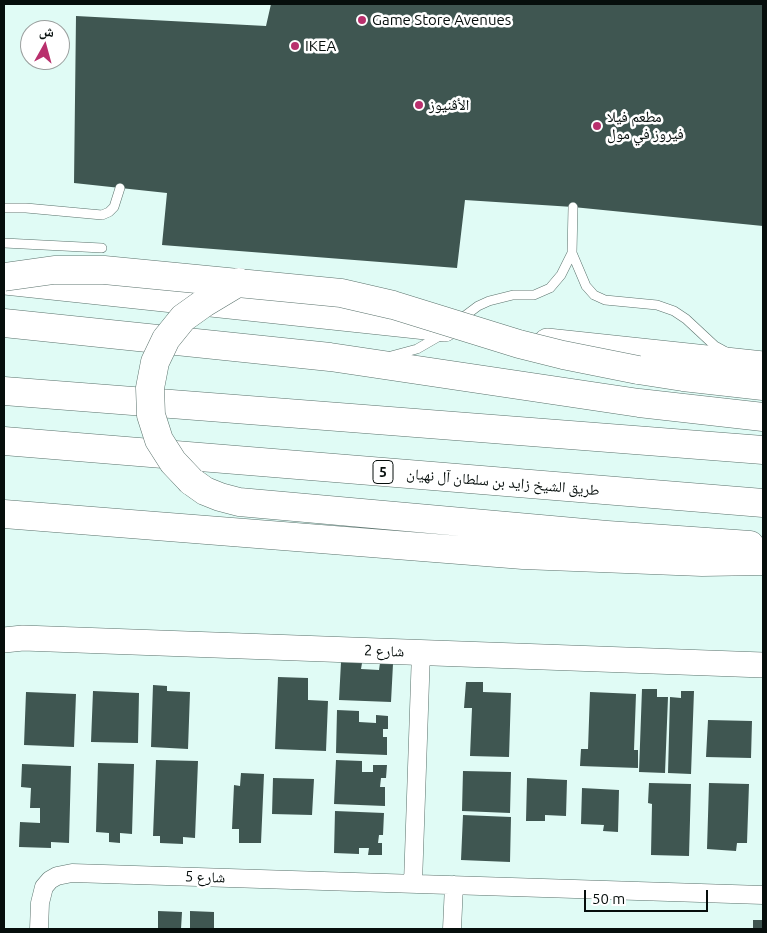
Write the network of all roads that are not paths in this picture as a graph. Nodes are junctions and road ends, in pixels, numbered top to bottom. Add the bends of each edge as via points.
1 (120, 188) dead end
2 (573, 207) dead end
3 (4, 208) edge
4 (4, 242) edge
5 (102, 248) dead end
6 (572, 252) junction
7 (4, 277) edge
8 (4, 282) edge
9 (239, 282) junction
10 (4, 323) edge
11 (448, 330) junction
12 (738, 361) junction
13 (362, 362) junction
14 (763, 364) edge
15 (763, 386) edge
16 (4, 391) edge
17 (763, 417) edge
18 (4, 441) edge
19 (763, 450) edge
20 (763, 502) edge
21 (4, 514) edge
22 (4, 521) edge
23 (96, 521) junction
24 (763, 546) edge
25 (763, 561) edge
26 (4, 640) edge
27 (421, 652) junction
28 (763, 665) edge
29 (413, 883) junction
30 (454, 885) junction
31 (763, 895) edge
32 (39, 929) edge
33 (452, 929) edge

1 - 3 lane via 114,207 102,215
2 - 6 lane
4 - 5 lane
6 - 11 lane via 561,275 550,288 534,295 513,295 489,301
6 - 12 lane via 586,286 594,295 605,300 657,305 674,311
7 - 9 highway, bridge via 54,270 104,270
8 - 11 street
9 - 15 highway, bridge via 371,299 563,355 638,370
9 - 24 highway, bridge via 183,318 166,339 155,362 150,388 151,414 159,440 173,462 205,491 239,502
10 - 13 highway
11 - 12 street
11 - 13 lane via 417,349
12 - 14 street
13 - 17 highway via 638,403
16 - 19 highway
18 - 20 highway, طريق الشيخ زايد بن سلطان آل نهيان / 5
21 - 23 highway
22 - 23 highway
23 - 25 highway via 523,555
26 - 27 street, شارع 2 via 23,638
27 - 28 street, شارع 2
27 - 29 street
29 - 30 street, شارع 5
29 - 32 street, شارع 5 via 64,873 50,880 41,894
30 - 31 street, شارع 5
30 - 33 street

